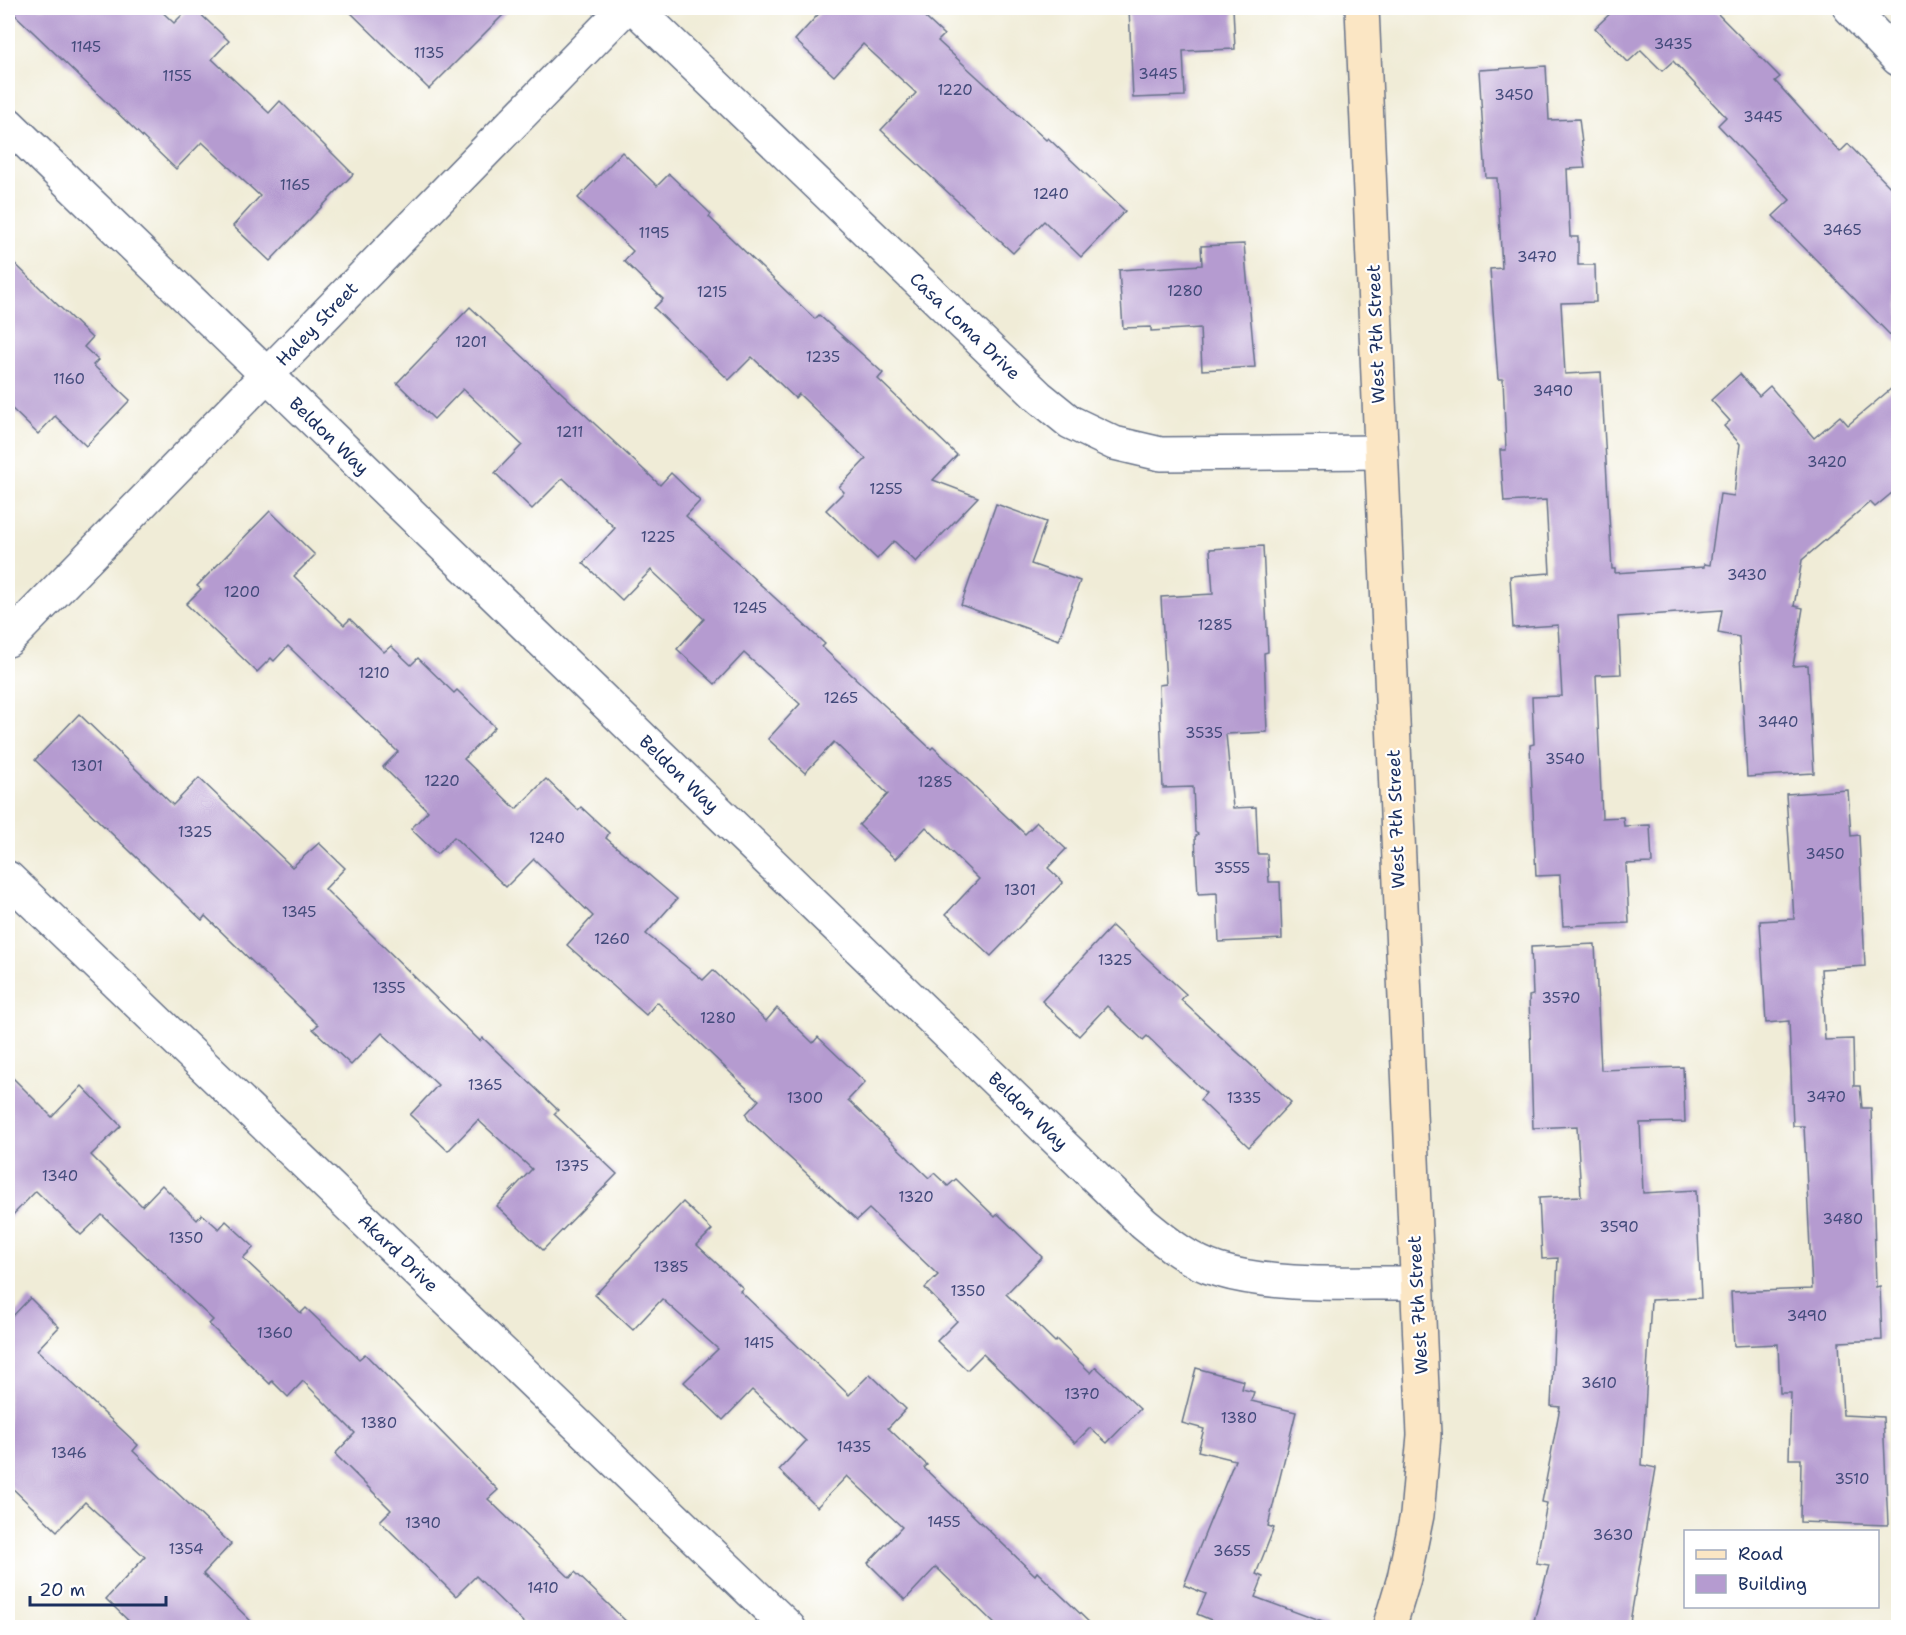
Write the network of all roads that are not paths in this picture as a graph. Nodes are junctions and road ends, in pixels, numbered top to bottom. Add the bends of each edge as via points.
1 (625, 8) edge
2 (635, 8) edge
3 (1362, 8) edge
4 (1850, 8) edge
5 (1899, 59) edge
6 (8, 124) edge
7 (267, 375) junction
8 (1381, 452) junction
9 (8, 640) edge
10 (8, 878) edge
11 (1416, 1283) junction
12 (789, 1628) edge
13 (1389, 1628) edge

1 - 7 street, Haley Street
2 - 8 street, Casa Loma Drive via 1038,396 1070,422 1114,443 1161,453
3 - 8 main road, West 7th Street
4 - 5 street
6 - 7 street, Beldon Way
7 - 9 street, Haley Street
7 - 11 street, Beldon Way via 1172,1247 1216,1270 1262,1280
8 - 11 main road, West 7th Street
10 - 12 street, Akard Drive
11 - 13 main road, West 7th Street via 1424,1435 1417,1515

